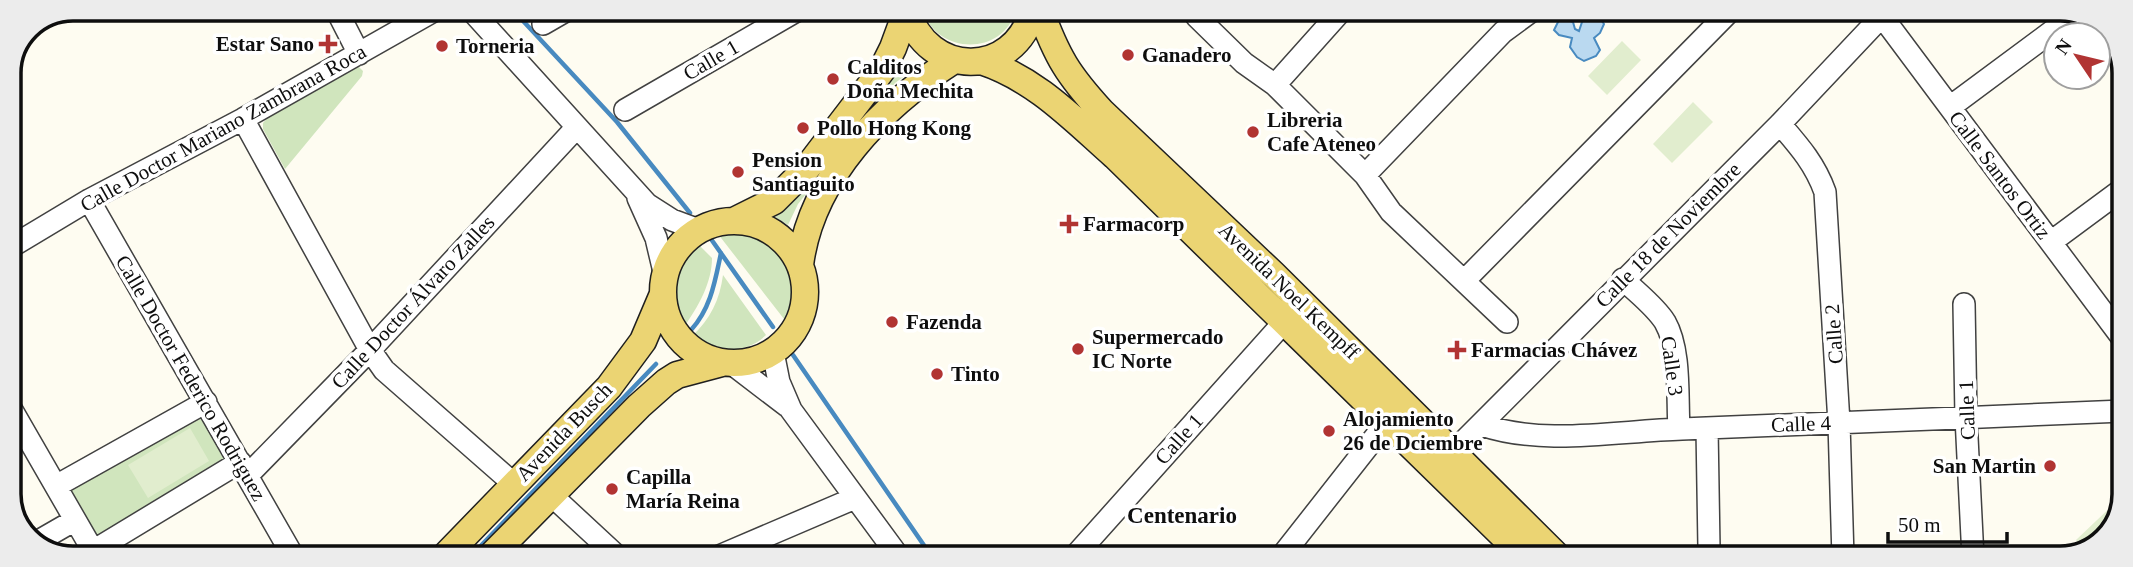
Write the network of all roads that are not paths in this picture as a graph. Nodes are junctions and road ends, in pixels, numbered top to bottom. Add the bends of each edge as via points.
1 (342, 21) edge
2 (416, 21) edge
3 (481, 21) edge
4 (548, 21) edge
5 (777, 21) edge
6 (903, 21) edge
7 (911, 21) edge
8 (1029, 21) edge
9 (1044, 21) edge
10 (1201, 21) edge
11 (1332, 21) edge
12 (1518, 21) edge
13 (1720, 21) edge
14 (1873, 21) edge
15 (1886, 21) edge
16 (2065, 22) edge
17 (543, 24) dead end
18 (359, 54) junction
19 (954, 60) junction
20 (981, 61) junction
21 (1275, 85) junction
22 (1950, 107) junction
23 (625, 110) dead end
24 (243, 119) junction
25 (1780, 124) junction
26 (577, 127) junction
27 (1365, 175) junction
28 (634, 190) junction
29 (2112, 197) edge
30 (89, 200) junction
31 (734, 221) junction
32 (699, 230) junction
33 (21, 241) edge
34 (2051, 243) junction
35 (800, 265) junction
36 (1623, 279) junction
37 (1464, 281) junction
38 (664, 285) junction
39 (1964, 304) dead end
40 (1284, 321) junction
41 (1507, 322) dead end
42 (2112, 324) edge
43 (1310, 346) junction
44 (370, 351) junction
45 (773, 352) junction
46 (727, 363) junction
47 (1367, 368) junction
48 (206, 402) junction
49 (791, 410) junction
50 (2112, 411) edge
51 (1966, 417) junction
52 (1387, 422) junction
53 (1839, 423) junction
54 (1482, 425) junction
55 (21, 426) edge
56 (1707, 428) junction
57 (1679, 429) junction
58 (1448, 449) junction
59 (244, 469) junction
60 (514, 484) junction
61 (56, 486) junction
62 (551, 494) junction
63 (855, 498) junction
64 (75, 520) junction
65 (44, 537) edge
66 (90, 546) edge
67 (106, 546) edge
68 (287, 546) edge
69 (454, 546) edge
70 (501, 546) edge
71 (606, 546) edge
72 (743, 546) edge
73 (891, 546) edge
74 (1084, 546) edge
75 (1290, 546) edge
76 (1517, 546) edge
77 (1547, 546) edge
78 (1709, 546) edge
79 (1843, 546) edge
80 (1972, 546) edge

1 - 18 street
2 - 18 street, Calle Doctor Mariano Zambrana Roca
3 - 26 street
4 - 17 street
5 - 23 street, Calle 1
6 - 31 main road via 882,70 807,168 774,201
7 - 19 main road via 924,42
8 - 20 main road via 1010,48
9 - 47 main road, Avenida Noel Kempff via 1075,84
10 - 21 street via 1244,63
11 - 21 street
12 - 27 street
13 - 37 street
14 - 25 street, Calle 18 de Noviembre
15 - 22 street, Calle Santos Ortiz
16 - 22 street
18 - 24 street, Calle Doctor Mariano Zambrana Roca
19 - 20 main road
19 - 35 main road via 909,91 828,183 812,214
20 - 40 main road, Avenida Noel Kempff via 1045,94
21 - 27 street
22 - 34 street, Calle Santos Ortiz
24 - 30 street, Calle Doctor Mariano Zambrana Roca
24 - 44 street
25 - 36 street, Calle 18 de Noviembre
25 - 53 street, Calle 2 via 1807,155 1825,192
26 - 28 street
26 - 44 street, Calle Doctor Álvaro Zalles
27 - 37 street via 1391,212
28 - 32 street via 663,215
28 - 38 street via 656,238
29 - 34 street
30 - 33 street, Calle Doctor Mariano Zambrana Roca
30 - 48 street, Calle Doctor Federico Rodriguez
31 - 32 main road
31 - 35 main road via 774,233
32 - 38 main road via 672,258
34 - 42 street, Calle Santos Ortiz
35 - 45 main road via 802,312 791,335
36 - 54 street, Calle 18 de Noviembre
36 - 57 street, Calle 3 via 1663,319 1670,333
37 - 41 street
38 - 46 main road via 667,318 680,339 699,355
38 - 60 main road, Avenida Busch via 643,341 629,363
39 - 51 street, Calle 1
40 - 43 main road, Avenida Noel Kempff
40 - 74 street, Calle 1
43 - 47 main road via 1346,372
43 - 52 main road, Avenida Noel Kempff
44 - 59 street, Calle Doctor Álvaro Zalles
44 - 60 street via 384,370
45 - 46 main road via 748,362
45 - 49 street
46 - 49 street
46 - 62 main road, Avenida Busch via 677,375 667,382
47 - 58 main road, Avenida Noel Kempff
48 - 59 street, Calle Doctor Federico Rodriguez
48 - 61 street
49 - 63 street
50 - 51 street, Calle 4
51 - 53 street, Calle 4
51 - 80 street, Calle 1
52 - 58 main road via 1398,414 1408,416
52 - 75 street
52 - 76 main road, Avenida Noel Kempff
53 - 56 street, Calle 4
53 - 79 street, Calle 2
54 - 57 street, Calle 4 via 1501,431 1575,436
54 - 58 street, Calle 18 de Noviembre
55 - 61 street
56 - 57 street, Calle 4
56 - 78 street
58 - 77 main road, Avenida Noel Kempff
59 - 67 street, Calle Doctor Álvaro Zalles
59 - 68 street, Calle Doctor Federico Rodriguez
60 - 69 main road, Avenida Busch
61 - 64 street
62 - 70 main road, Avenida Busch
62 - 71 street
63 - 72 street
63 - 73 street
64 - 65 street
64 - 66 street

